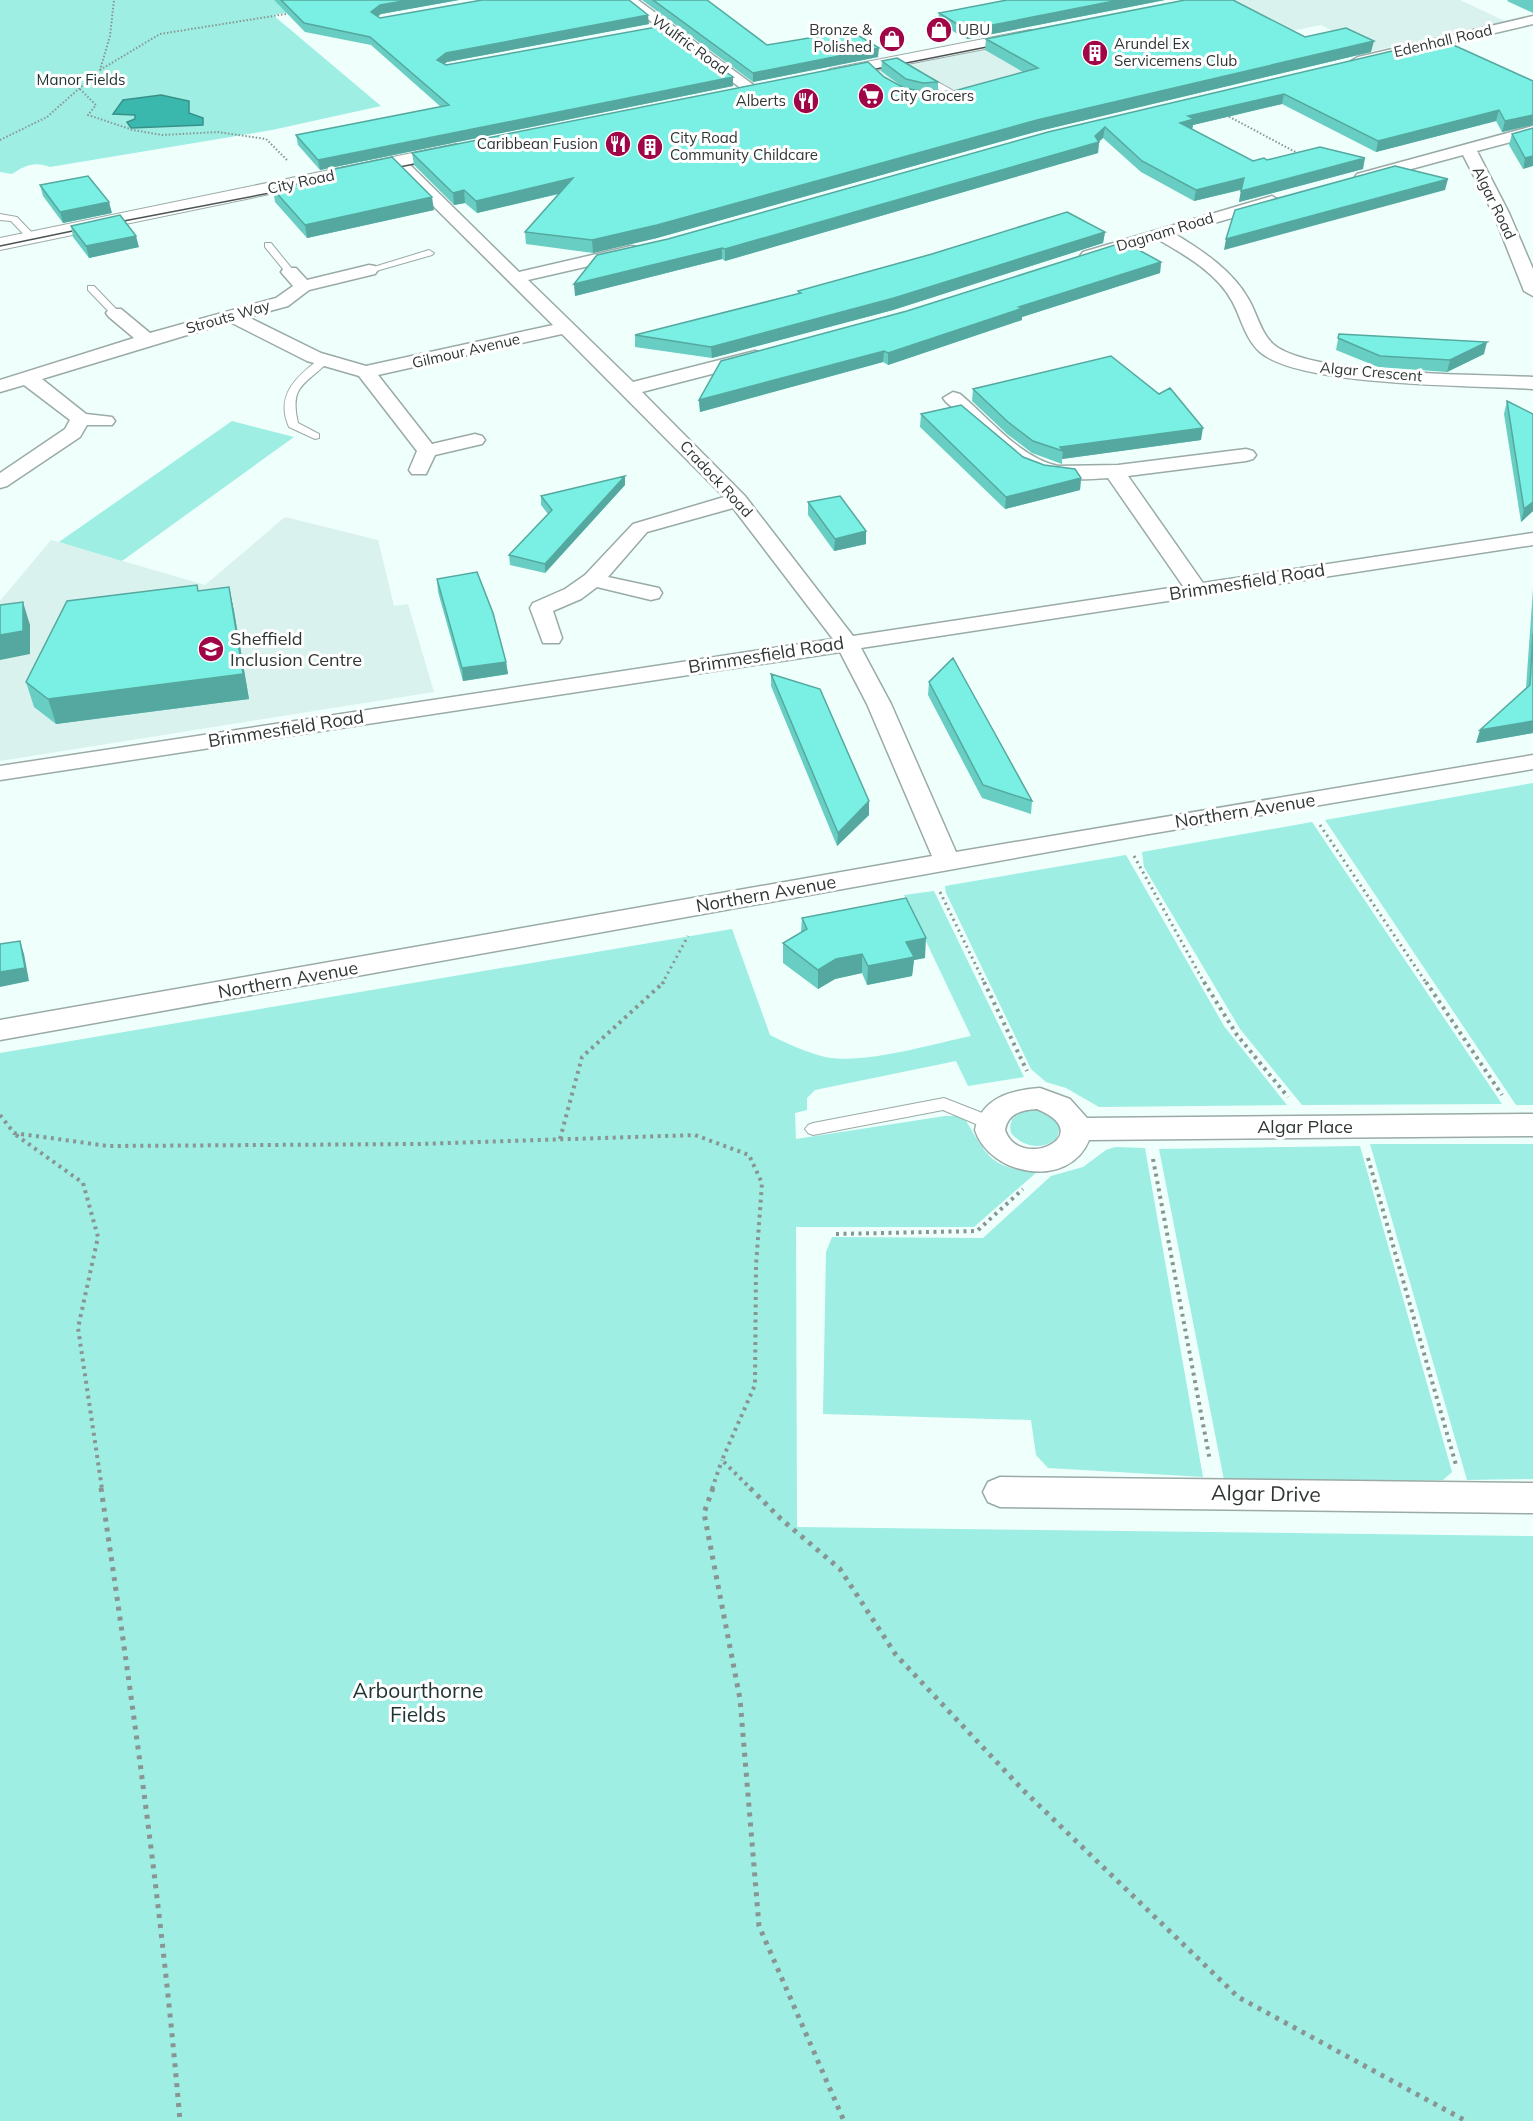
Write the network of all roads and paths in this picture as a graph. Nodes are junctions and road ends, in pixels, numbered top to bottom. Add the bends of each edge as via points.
1 (114, 0) edge
2 (629, 0) edge
3 (297, 12) edge
4 (1533, 20) edge
5 (665, 27) junction
6 (642, 31) edge
7 (1042, 33) edge
8 (900, 61) junction
9 (1344, 64) edge
10 (100, 70) junction
11 (916, 73) edge
12 (810, 78) edge
13 (772, 85) edge
14 (80, 89) junction
15 (751, 89) junction
16 (956, 90) edge
17 (729, 93) edge
18 (925, 102) edge
19 (1223, 113) edge
20 (1533, 131) edge
21 (1, 140) edge
22 (479, 145) edge
23 (1468, 149) junction
24 (288, 161) dead end
25 (398, 162) junction
26 (1350, 180) joint
27 (1294, 195) edge
28 (0, 217) edge
29 (1160, 233) junction
30 (32, 238) junction
31 (0, 244) edge
32 (268, 245) dead end
33 (652, 246) edge
34 (429, 253) dead end
35 (1075, 261) edge
36 (369, 270) joint
37 (290, 272) joint
38 (516, 278) junction
39 (303, 286) junction
40 (91, 288) dead end
41 (1533, 291) edge
42 (115, 313) joint
43 (232, 316) junction
44 (566, 328) junction
45 (147, 340) junction
46 (777, 351) edge
47 (324, 361) junction
48 (366, 372) junction
49 (28, 378) junction
50 (1533, 383) edge
51 (0, 386) edge
52 (626, 390) junction
53 (953, 398) dead end
54 (81, 419) junction
55 (105, 421) dead end
56 (315, 436) dead end
57 (475, 440) dead end
58 (1246, 455) dead end
59 (1113, 471) junction
60 (0, 482) edge
61 (738, 500) junction
62 (1533, 539) edge
63 (593, 580) junction
64 (1196, 589) junction
65 (651, 593) dead end
66 (551, 638) dead end
67 (847, 643) junction
68 (1533, 762) edge
69 (0, 773) edge
70 (1305, 801) junction
71 (1121, 832) junction
72 (937, 862) junction
73 (703, 905) junction
74 (0, 1030) edge
75 (1040, 1098) junction
76 (0, 1115) edge
77 (990, 1124) junction
78 (1528, 1125) edge
79 (1313, 1127) junction
80 (1359, 1127) junction
81 (1147, 1128) junction
82 (813, 1129) dead end
83 (1077, 1129) junction
84 (14, 1133) junction
85 (560, 1139) junction
86 (1057, 1158) junction
87 (836, 1234) dead end
88 (722, 1460) junction
89 (1000, 1492) dead end
90 (1216, 1492) junction
91 (1465, 1497) junction
92 (1533, 1498) edge
93 (180, 2121) edge
94 (844, 2121) edge
95 (1466, 2121) edge

1 - 10 path via 110,36
2 - 5 street, Wulfric Road
3 - 10 path via 160,34
4 - 9 street, Edenhall Road
5 - 6 street
5 - 15 street, Wulfric Road
7 - 8 main road
8 - 12 main road via 873,70
8 - 16 lane
10 - 14 path
11 - 18 lane via 949,92 949,96
13 - 15 main road
14 - 21 path via 47,117
14 - 24 path via 96,105 88,115 109,123 162,135 218,132 266,139
15 - 17 main road
19 - 26 path
20 - 23 street
22 - 25 main road, City Road
23 - 26 street
23 - 41 street, Algar Road via 1501,213
25 - 30 main road, City Road
25 - 38 street, Cradock Road
27 - 29 street, Dagnam Road
28 - 30 lane via 14,219
29 - 35 street, Dagnam Road
29 - 50 street, Algar Crescent via 1216,271 1235,292 1264,346 1298,363 1342,372
30 - 31 main road, City Road
32 - 37 lane
33 - 38 street
34 - 36 lane
36 - 39 street, Strouts Way
37 - 39 street
38 - 44 street, Cradock Road
39 - 43 street, Strouts Way via 282,302
40 - 42 lane
42 - 45 street
43 - 45 street, Strouts Way
43 - 47 street, Gilmour Avenue
44 - 48 street, Gilmour Avenue
44 - 52 street, Cradock Road
45 - 49 street, Strouts Way
46 - 52 street
47 - 48 street, Gilmour Avenue
47 - 56 lane via 298,379 287,405 293,425
48 - 57 street via 423,461
49 - 51 street, Strouts Way
49 - 54 street
52 - 61 street, Cradock Road
53 - 59 street via 1029,463 1045,471
54 - 55 street
54 - 60 street via 73,434
58 - 59 street
59 - 64 street
61 - 63 street via 640,528
61 - 67 street, Cradock Road
62 - 64 street, Brimmesfield Road
63 - 65 street
63 - 66 street via 541,608
64 - 67 street, Brimmesfield Road
67 - 69 street, Brimmesfield Road
67 - 72 street, Cradock Road via 879,704
68 - 70 street, Northern Avenue
70 - 71 street, Northern Avenue
70 - 78 path
71 - 72 street, Northern Avenue
71 - 79 path via 1237,1035
72 - 73 street, Northern Avenue
72 - 75 path
73 - 74 street, Northern Avenue
73 - 85 path via 666,980 582,1057
75 - 77 street via 1002,1105
75 - 83 street via 1069,1113
76 - 84 path
77 - 82 lane via 944,1104
77 - 86 street via 994,1140 1016,1157 1037,1161
78 - 80 street, Algar Place
79 - 80 street, Algar Place
79 - 81 street, Algar Place
80 - 91 path
81 - 83 street, Algar Place
81 - 90 path
83 - 86 street via 1073,1146
84 - 85 path via 108,1146
84 - 93 path via 82,1184 98,1237 78,1328 144,1778
85 - 88 path via 695,1135 749,1155 762,1182 756,1265 755,1385
86 - 87 path via 977,1231
88 - 94 path via 704,1513 740,1699 759,1926
88 - 95 path via 781,1519 840,1569 896,1655 1015,1782 1238,1997
89 - 90 street, Algar Drive
90 - 91 street, Algar Drive
91 - 92 street, Algar Drive

